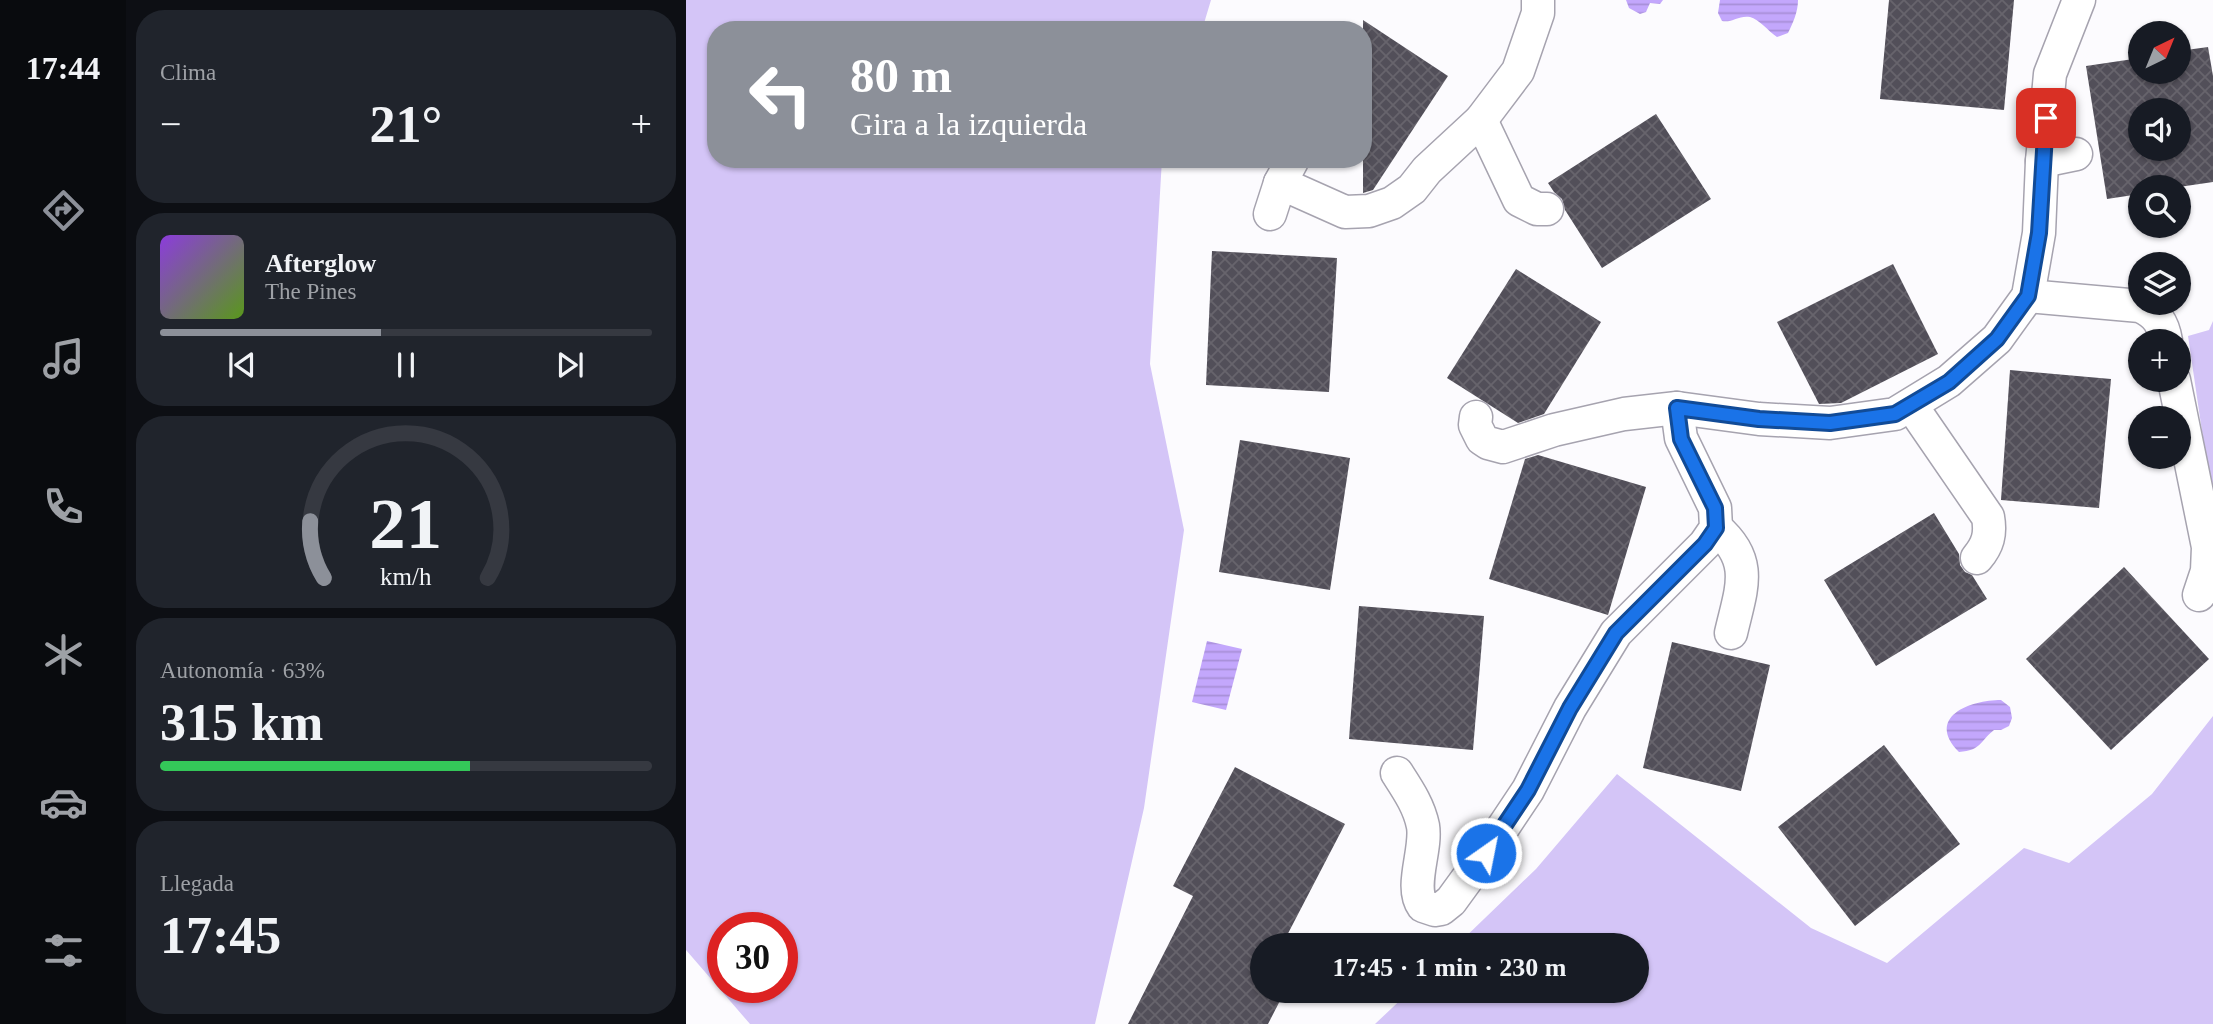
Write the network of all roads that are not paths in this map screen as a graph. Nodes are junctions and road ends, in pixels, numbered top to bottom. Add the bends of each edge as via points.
1 (1538, 0) edge
2 (2079, 0) edge
3 (1481, 120) junction
4 (2076, 154) dead end
5 (2042, 161) junction
6 (1547, 209) dead end
7 (1270, 214) dead end
8 (2028, 296) junction
9 (2162, 329) edge
10 (2176, 392) edge
11 (1911, 405) junction
12 (1677, 408) junction
13 (1476, 417) dead end
14 (1716, 528) junction
15 (1977, 558) dead end
16 (2199, 595) dead end
17 (1731, 633) dead end
18 (1397, 773) dead end

1 - 3 street via 1538,13 1518,71
2 - 5 street via 2050,74
3 - 6 street via 1519,200
3 - 7 street via 1392,203 1369,211 1345,212 1286,172
4 - 5 street
5 - 8 street via 2039,233
8 - 9 street via 2140,306 2159,319
8 - 11 street via 1997,339 1949,382
10 - 16 street via 2208,547
11 - 12 street via 1895,414 1830,423
11 - 15 street via 1988,517 1989,540
12 - 13 street via 1623,414 1503,446 1482,439
12 - 14 street via 1681,439 1715,508
14 - 17 street via 1738,553 1742,569 1743,586
14 - 18 street via 1616,633 1528,790 1441,909 1423,906 1417,895 1423,828 1414,799

